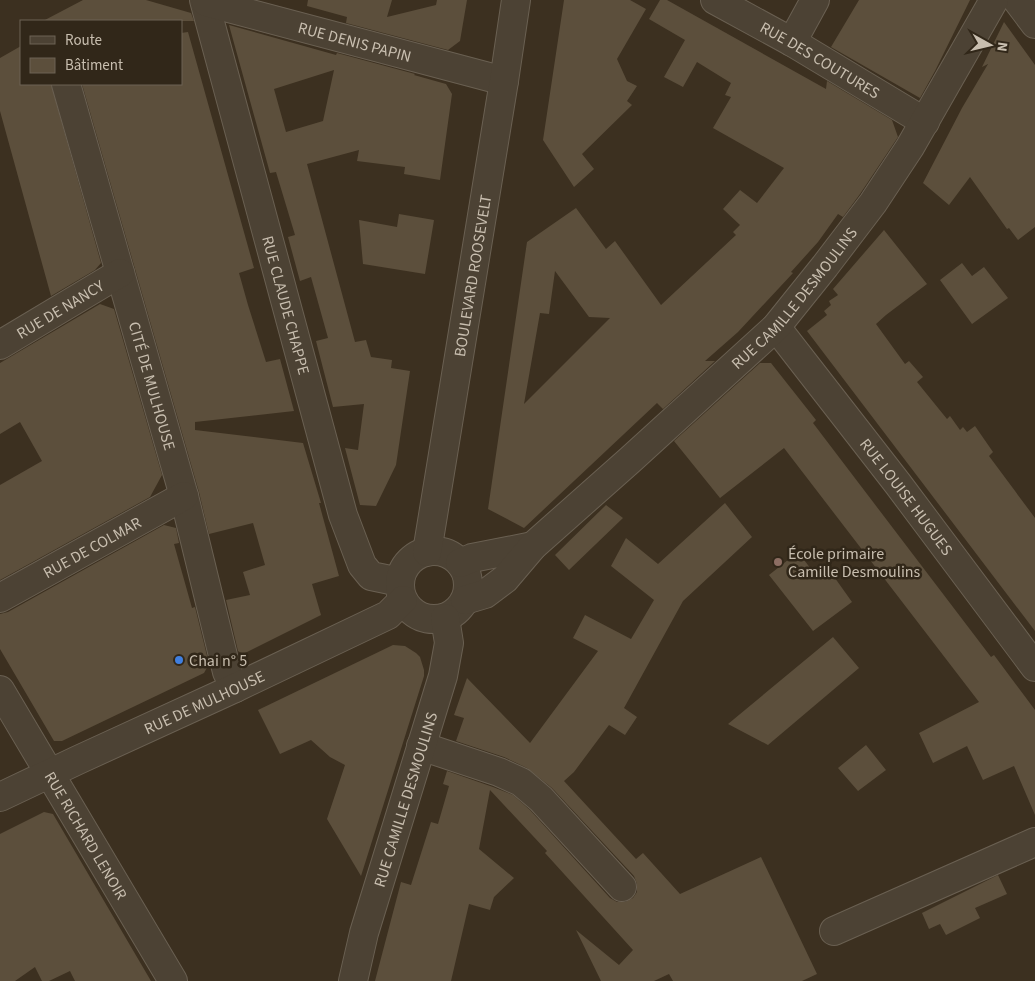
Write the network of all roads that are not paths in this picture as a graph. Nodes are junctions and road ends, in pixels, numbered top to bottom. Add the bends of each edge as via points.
1 (516, 0) edge
2 (715, 0) edge
3 (815, 0) edge
4 (994, 0) edge
5 (1017, 0) edge
6 (205, 1) edge
7 (1035, 24) edge
8 (792, 42) junction
9 (504, 80) junction
10 (66, 85) edge
11 (925, 122) junction
12 (120, 273) junction
13 (776, 327) junction
14 (0, 345) edge
15 (184, 496) junction
16 (533, 546) junction
17 (427, 552) junction
18 (460, 563) junction
19 (402, 591) junction
20 (0, 598) edge
21 (455, 609) junction
22 (1035, 667) edge
23 (235, 688) junction
24 (0, 690) edge
25 (421, 746) junction
26 (49, 773) junction
27 (0, 798) edge
28 (1035, 842) edge
29 (622, 887) dead end
30 (834, 931) dead end
31 (173, 981) edge
32 (353, 981) edge

1 - 9 street, BOULEVARD ROOSEVELT
2 - 8 street, RUE DES COUTURES
3 - 8 street
4 - 11 street, RUE CAMILLE DESMOULINS
5 - 7 street
6 - 9 street, RUE DENIS PAPIN
6 - 19 street, RUE CLAUDE CHAPPE via 343,515 362,565 371,576
8 - 11 street, RUE DES COUTURES
9 - 17 street, BOULEVARD ROOSEVELT
10 - 12 street, CITÉ DE MULHOUSE
11 - 13 street, RUE CAMILLE DESMOULINS via 873,203
12 - 14 street, RUE DE NANCY
12 - 15 street, CITÉ DE MULHOUSE
13 - 16 street, RUE CAMILLE DESMOULINS
13 - 22 street, RUE LOUISE HUGUES
15 - 20 street, RUE DE COLMAR
15 - 23 street, CITÉ DE MULHOUSE via 227,672
16 - 18 street
16 - 21 street, RUE CAMILLE DESMOULINS via 505,579 486,594
17 - 18 street via 446,553
17 - 19 street via 417,555 403,571
18 - 21 street via 468,581 468,591
19 - 21 street via 408,608 421,616 435,619
19 - 23 street, RUE DE MULHOUSE via 388,615
21 - 25 street, RUE CAMILLE DESMOULINS via 443,676
23 - 26 street, RUE DE MULHOUSE
24 - 26 street, RUE RICHARD LENOIR
25 - 29 street via 521,782 541,799
25 - 32 street, RUE CAMILLE DESMOULINS via 364,933
26 - 27 street, RUE DE MULHOUSE
26 - 31 street, RUE RICHARD LENOIR
28 - 30 street

